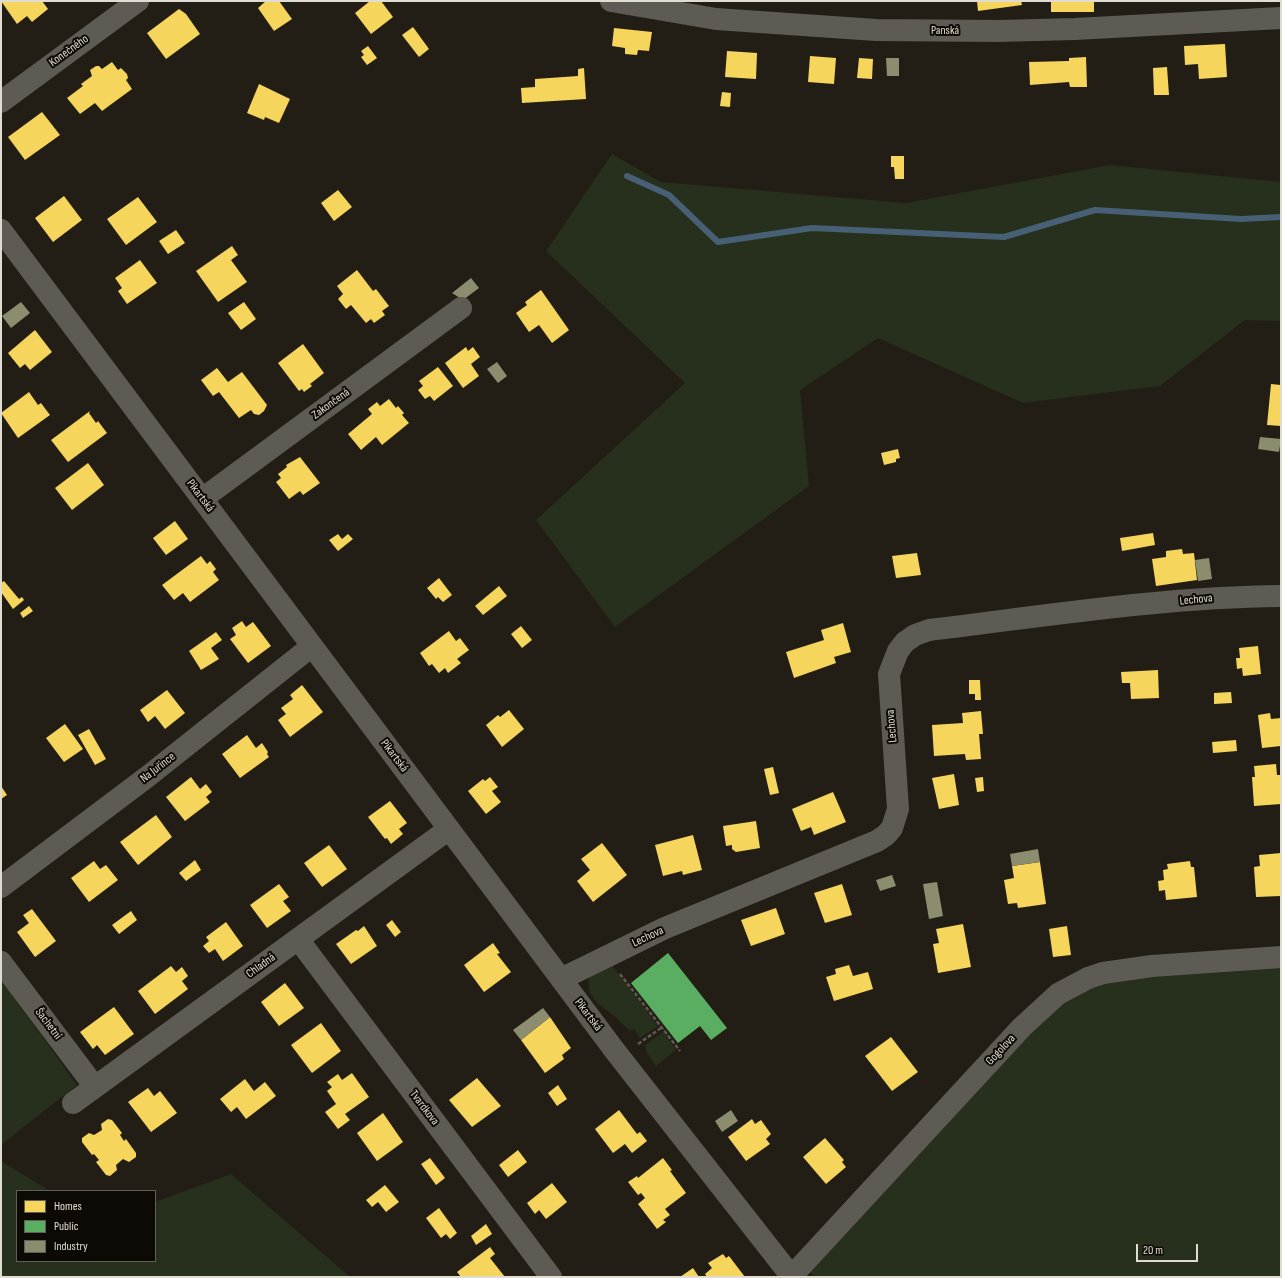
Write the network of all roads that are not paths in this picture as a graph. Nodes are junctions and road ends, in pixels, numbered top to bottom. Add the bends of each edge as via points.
1 (138, 1) edge
2 (611, 1) edge
3 (1281, 18) edge
4 (1, 102) edge
5 (1, 230) edge
6 (460, 308) dead end
7 (202, 499) junction
8 (1281, 596) edge
9 (312, 646) junction
10 (449, 829) junction
11 (1, 887) edge
12 (298, 939) junction
13 (1281, 957) edge
14 (1, 962) edge
15 (561, 979) junction
16 (95, 1087) junction
17 (73, 1103) dead end
18 (551, 1277) edge
19 (792, 1277) edge

1 - 4 street, Konečného
2 - 3 street, Panská via 716,19 876,30 1075,29
5 - 7 street, Pikartská
6 - 7 street, Zakončená
7 - 9 street, Pikartská
8 - 15 street, Lechova via 1236,596 1081,612 929,630 915,635 898,651 889,674 899,798 896,819 886,836 665,928
9 - 10 street, Pikartská
9 - 11 street, Na Juřince
10 - 12 street, Chladná
10 - 15 street, Pikartská
12 - 16 street, Chladná
12 - 18 street, Tvardkova
13 - 19 street, Gogolova via 1118,970 1088,978 1058,994 1022,1027
14 - 16 street, Šachetní
15 - 19 street, Pikartská
16 - 17 street, Chladná

